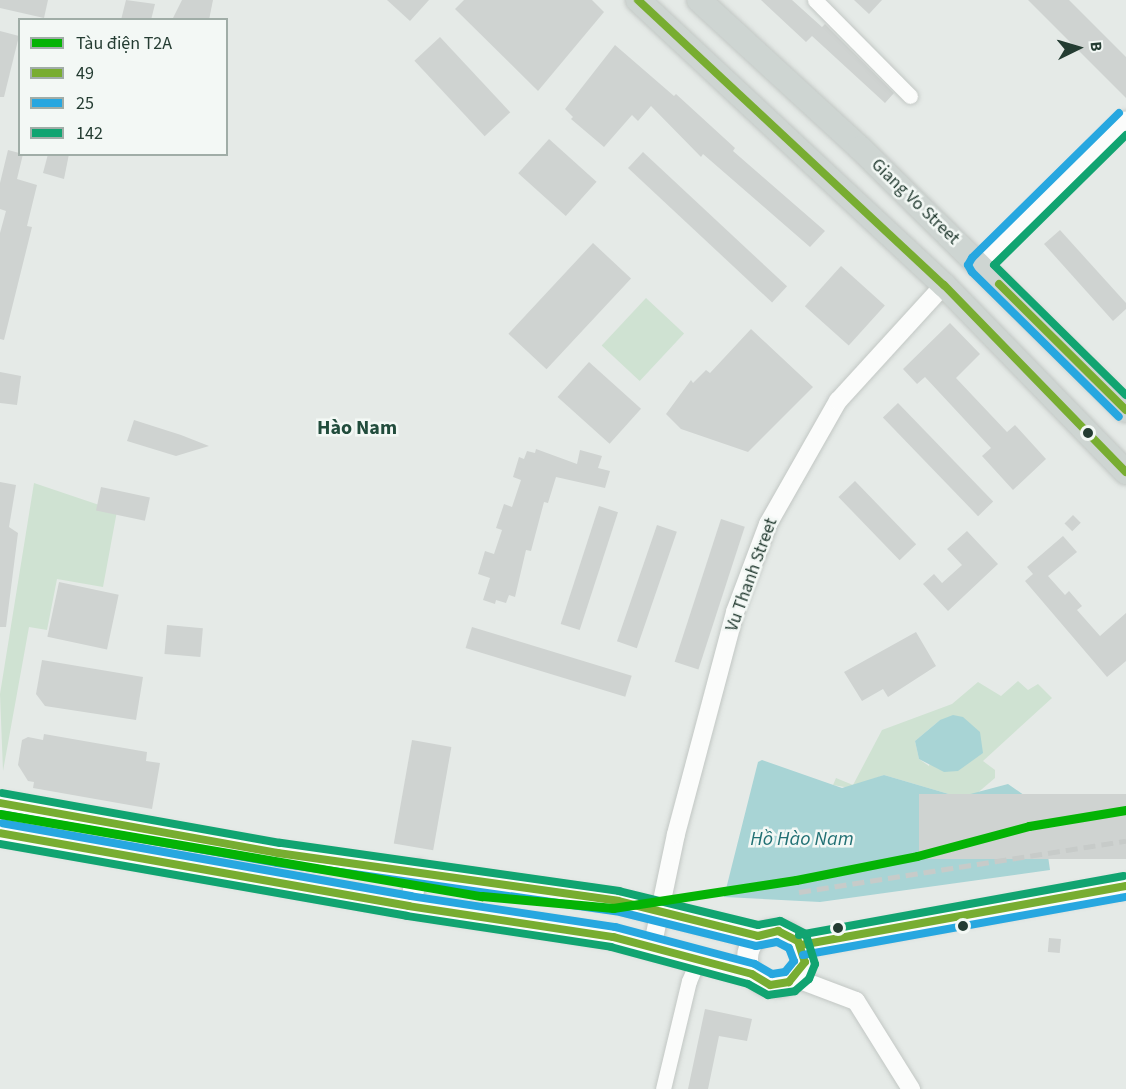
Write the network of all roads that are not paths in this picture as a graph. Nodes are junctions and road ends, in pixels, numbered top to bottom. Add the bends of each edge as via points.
1 (638, 0) edge
2 (699, 0) edge
3 (815, 0) edge
4 (910, 96) dead end
5 (1126, 120) edge
6 (979, 265) junction
7 (944, 285) junction
8 (1126, 410) edge
9 (1126, 472) edge
10 (0, 803) edge
11 (159, 830) junction
12 (0, 833) edge
13 (154, 859) junction
14 (418, 870) junction
15 (1126, 886) edge
16 (409, 906) junction
17 (660, 913) junction
18 (705, 925) junction
19 (758, 936) junction
20 (801, 945) junction
21 (652, 948) junction
22 (698, 960) junction
23 (752, 974) junction
24 (795, 978) junction
25 (663, 1089) edge
26 (911, 1089) edge

1 - 7 main road
2 - 6 main road, Giang Vo Street
3 - 4 street
5 - 6 street
6 - 8 main road, Giang Vo Street
7 - 9 main road
7 - 17 street, Vu Thanh Street via 838,401 768,524 735,612 676,834
10 - 11 main road
11 - 13 main road
11 - 14 main road via 278,853
12 - 13 main road
13 - 16 main road
14 - 16 main road
14 - 17 main road via 618,901
15 - 20 main road
16 - 21 main road via 613,937
17 - 18 main road
17 - 21 street, Vu Thanh Street
18 - 19 main road
18 - 22 main road
19 - 20 main road via 778,931
19 - 23 main road via 747,951
20 - 24 main road via 805,962
21 - 22 main road
22 - 23 main road
22 - 25 street via 689,981
23 - 24 main road via 770,985
24 - 26 street via 856,1001

